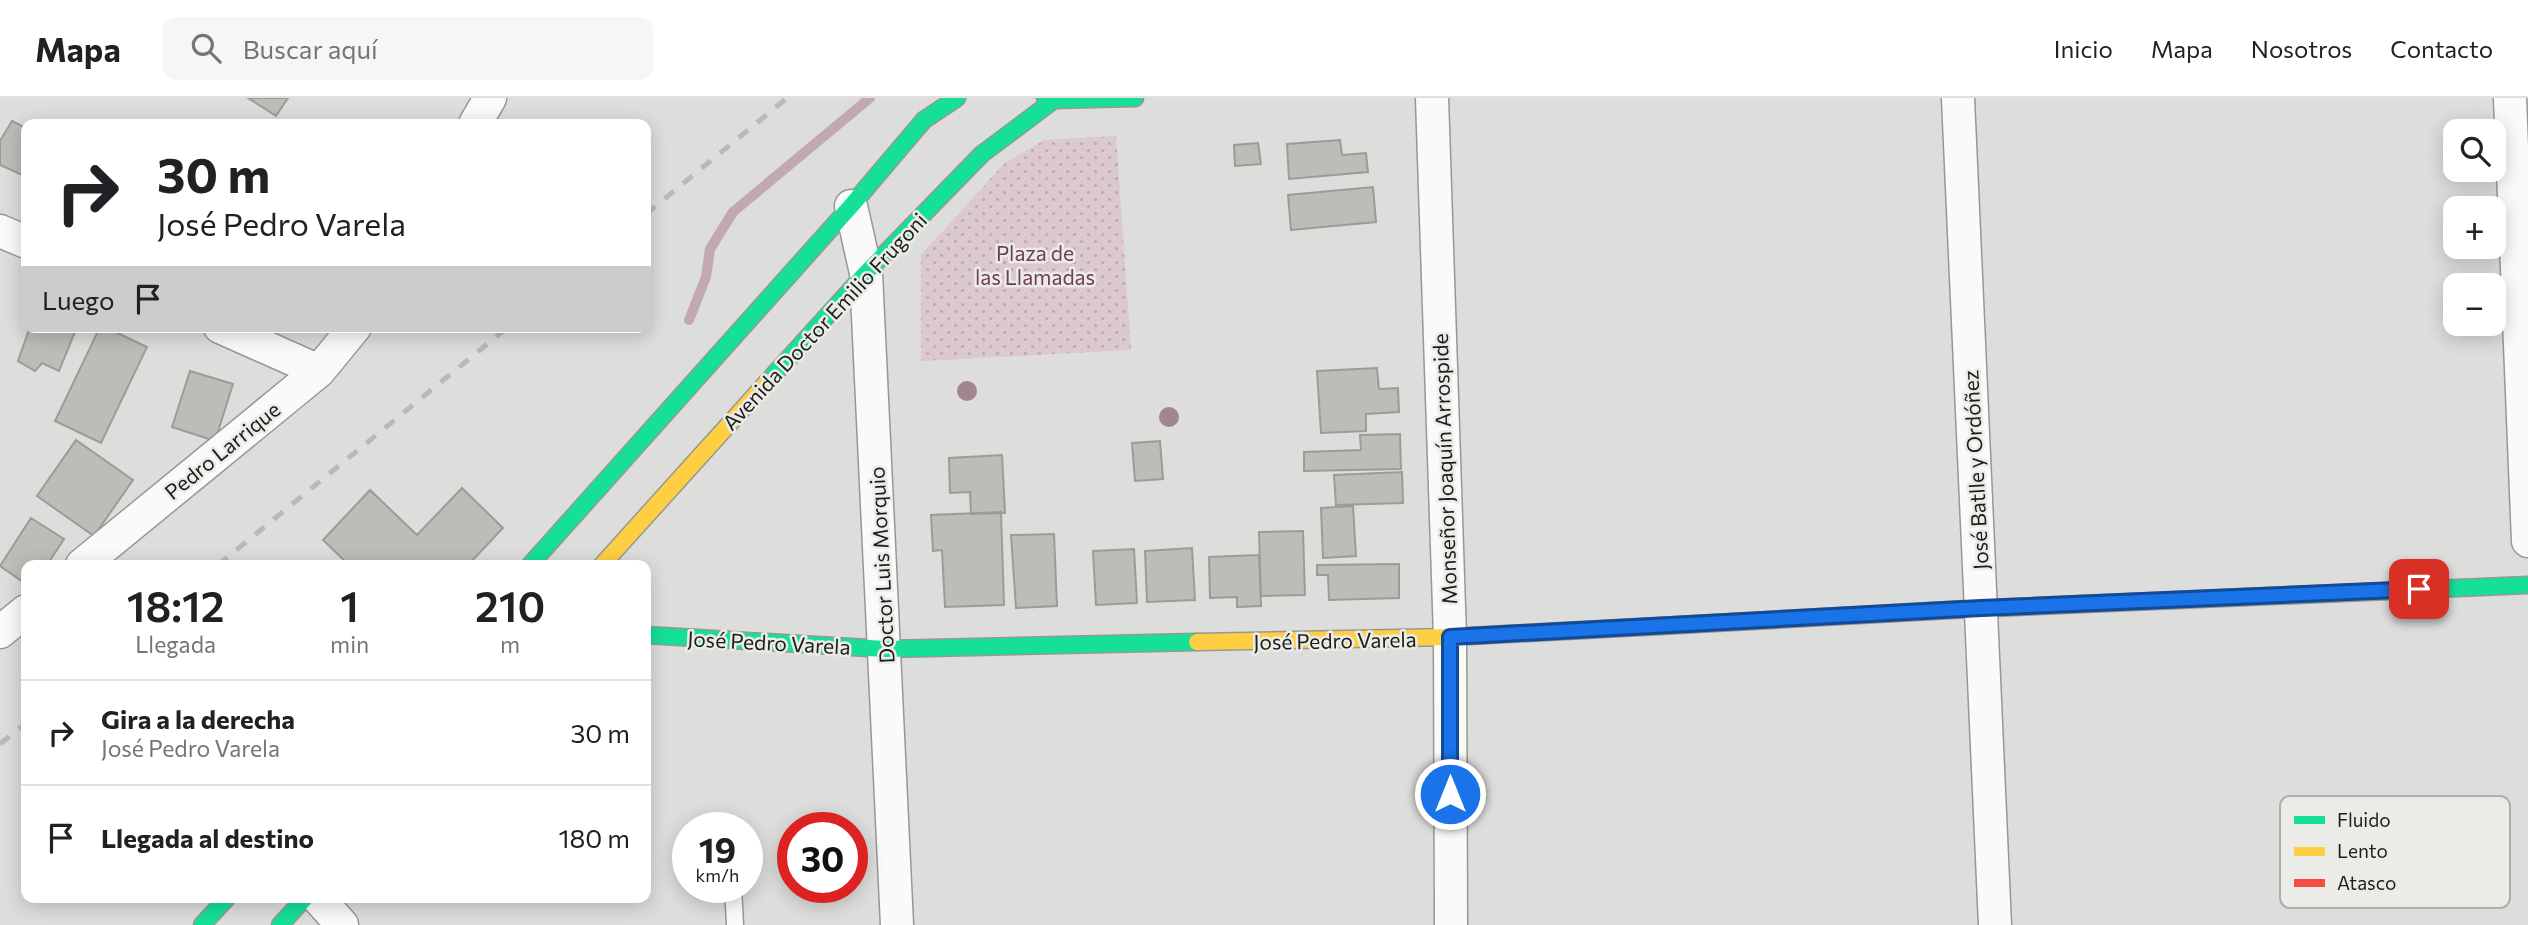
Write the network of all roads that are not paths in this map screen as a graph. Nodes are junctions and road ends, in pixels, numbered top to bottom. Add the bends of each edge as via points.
1 (490, 98) edge
2 (957, 98) edge
3 (1135, 98) edge
4 (1432, 98) edge
5 (1958, 98) edge
6 (2510, 98) edge
7 (1050, 99) edge
8 (478, 119) edge
9 (851, 206) junction
10 (0, 231) edge
11 (21, 240) edge
12 (866, 273) junction
13 (233, 333) edge
14 (350, 333) edge
15 (318, 371) junction
16 (2528, 541) edge
17 (88, 560) edge
18 (534, 560) edge
19 (607, 560) edge
20 (2528, 585) edge
21 (1981, 608) junction
22 (21, 615) edge
23 (0, 632) edge
24 (651, 635) edge
25 (1450, 637) junction
26 (885, 649) junction
27 (222, 903) edge
28 (300, 903) edge
29 (322, 903) edge
30 (734, 903) edge
31 (202, 925) edge
32 (280, 925) edge
33 (342, 925) edge
34 (735, 925) edge
35 (897, 925) edge
36 (1451, 925) edge
37 (1995, 925) edge

1 - 8 street
2 - 9 street via 923,120
3 - 7 street
4 - 25 street, Monseñor Joaquín Arrospide
5 - 21 street, José Batlle y Ordóñez
6 - 16 street
7 - 12 street, Avenida Doctor Emilio Frugoni via 982,153
9 - 12 street, Doctor Luis Morquio
9 - 18 street
10 - 11 street
12 - 19 street, Avenida Doctor Emilio Frugoni
12 - 26 street, Doctor Luis Morquio
13 - 15 street
14 - 15 street, Pedro Larrique
15 - 17 street, Pedro Larrique
20 - 21 street, José Pedro Varela
21 - 25 street, José Pedro Varela
21 - 37 street, José Batlle y Ordóñez
22 - 23 street
24 - 26 street, José Pedro Varela
25 - 26 street, José Pedro Varela
25 - 36 street, Monseñor Joaquín Arrospide
26 - 35 street, Doctor Luis Morquio
27 - 31 street
28 - 32 street
29 - 33 street
30 - 34 lane

